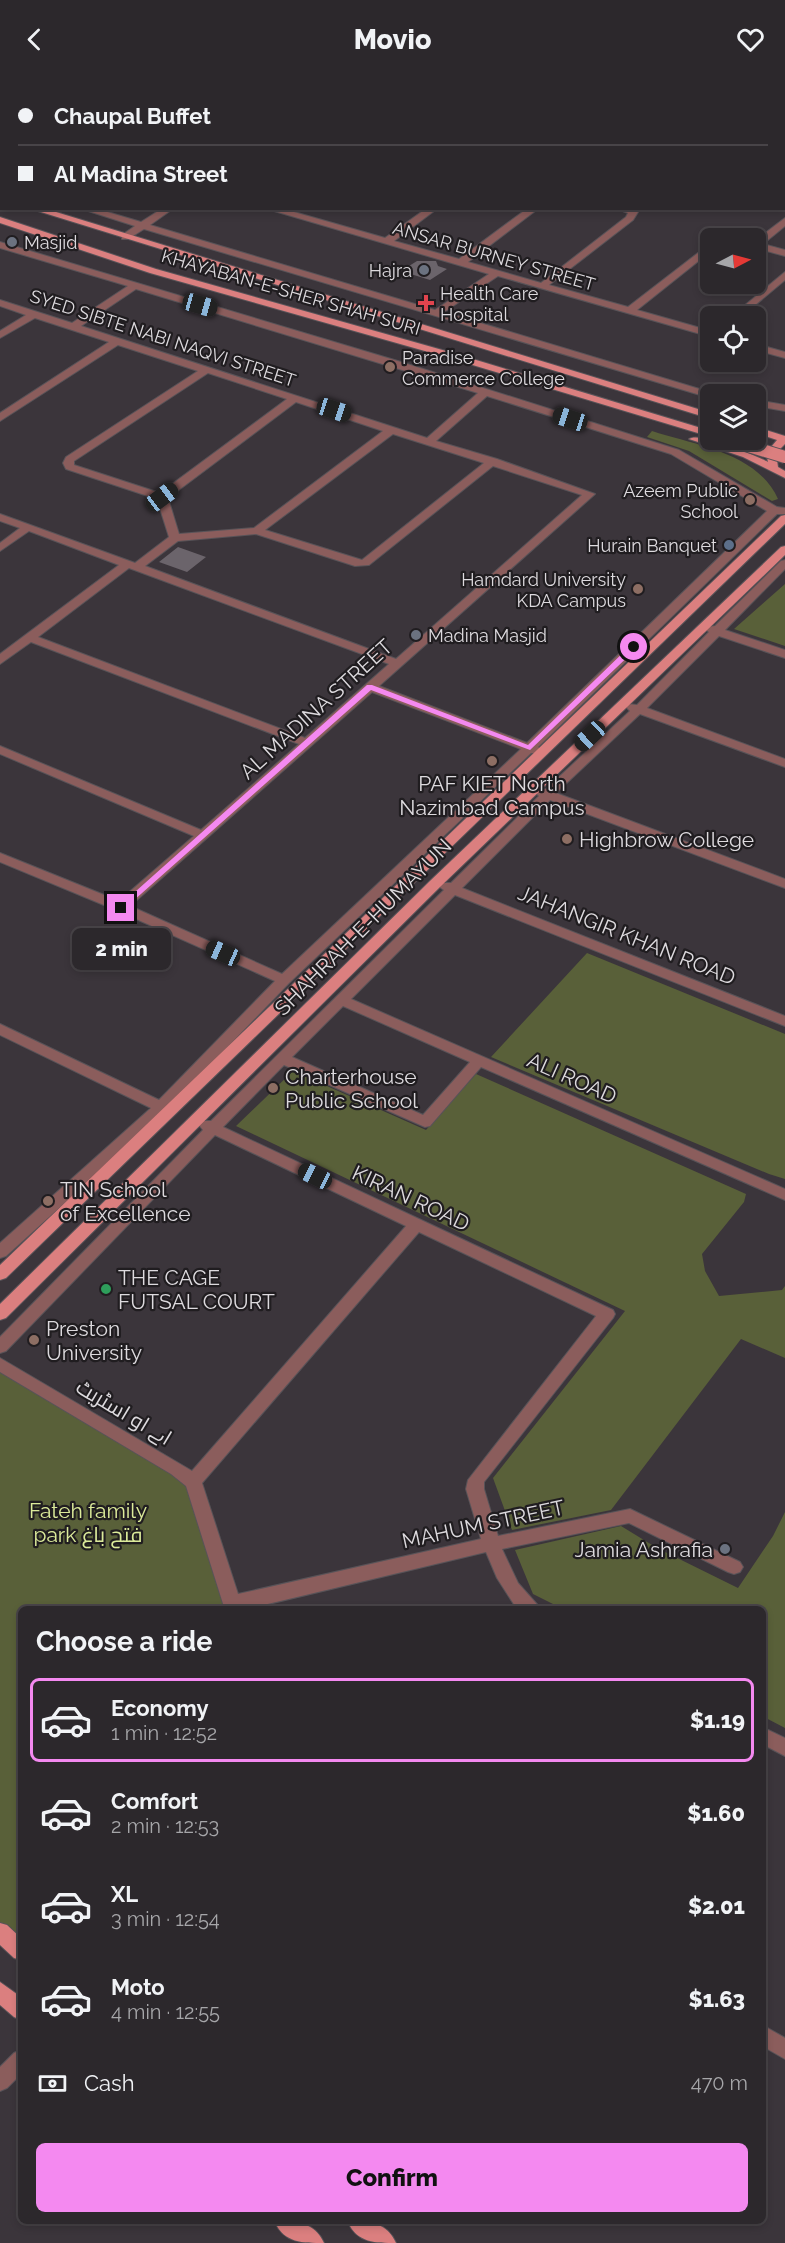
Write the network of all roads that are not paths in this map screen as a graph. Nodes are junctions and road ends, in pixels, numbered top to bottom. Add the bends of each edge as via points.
1 (38, 210) edge
2 (89, 210) edge
3 (167, 210) edge
4 (275, 210) edge
5 (431, 210) edge
6 (532, 210) edge
7 (626, 210) edge
8 (97, 213) junction
9 (1, 221) edge
10 (785, 221) edge
11 (79, 224) junction
12 (142, 226) junction
13 (125, 237) junction
14 (766, 237) edge
15 (386, 242) junction
16 (0, 245) edge
17 (766, 248) edge
18 (785, 254) edge
19 (700, 255) edge
20 (460, 263) junction
21 (496, 273) junction
22 (785, 275) edge
23 (136, 285) junction
24 (542, 286) junction
25 (334, 301) junction
26 (0, 303) edge
27 (749, 306) edge
28 (629, 311) junction
29 (436, 313) junction
30 (34, 314) junction
31 (311, 318) junction
32 (72, 327) junction
33 (700, 331) edge
34 (0, 334) edge
35 (117, 341) junction
36 (766, 350) edge
37 (785, 355) edge
38 (206, 370) junction
39 (485, 392) junction
40 (700, 392) edge
41 (295, 398) junction
42 (700, 404) edge
43 (766, 405) edge
44 (785, 408) edge
45 (700, 413) edge
46 (0, 418) edge
47 (766, 423) edge
48 (785, 428) edge
49 (392, 429) junction
50 (700, 431) edge
51 (766, 433) edge
52 (785, 439) edge
53 (429, 441) junction
54 (762, 450) edge
55 (785, 457) edge
56 (493, 461) junction
57 (785, 475) edge
58 (590, 494) joint
59 (162, 497) junction
60 (781, 513) edge
61 (0, 517) edge
62 (28, 527) junction
63 (257, 531) junction
64 (175, 538) junction
65 (0, 548) edge
66 (783, 556) edge
67 (134, 565) junction
68 (680, 617) junction
69 (711, 629) junction
70 (30, 638) junction
71 (785, 654) edge
72 (0, 660) edge
73 (397, 663) junction
74 (369, 687) junction
75 (624, 704) junction
76 (639, 709) junction
77 (306, 743) junction
78 (0, 750) edge
79 (535, 750) junction
80 (785, 763) edge
81 (541, 792) junction
82 (204, 835) junction
83 (0, 857) edge
84 (436, 883) junction
85 (785, 884) edge
86 (454, 889) junction
87 (121, 908) junction
88 (284, 980) junction
89 (341, 1000) junction
90 (785, 1021) edge
91 (0, 1029) edge
92 (283, 1059) junction
93 (479, 1060) junction
94 (162, 1107) junction
95 (197, 1122) junction
96 (213, 1128) junction
97 (785, 1195) edge
98 (417, 1224) junction
99 (0, 1252) edge
100 (0, 1274) edge
101 (0, 1314) edge
102 (0, 1347) edge
103 (0, 1364) edge
104 (193, 1482) junction
105 (492, 1544) junction
106 (734, 1567) dead end
107 (233, 1606) edge
108 (526, 1606) edge
109 (766, 1737) edge
110 (785, 1748) edge
111 (0, 1932) edge
112 (18, 1948) edge
113 (0, 1992) edge
114 (18, 2007) edge
115 (766, 2037) edge
116 (785, 2049) edge
117 (18, 2064) edge
118 (0, 2082) edge
119 (289, 2224) edge
120 (361, 2224) edge
121 (313, 2243) edge
122 (386, 2243) edge

1 - 11 main road, KHAYABAN-E-SHER SHAH SURI
2 - 8 street
3 - 12 street
4 - 15 street, ANSAR BURNEY STREET
5 - 15 street
6 - 20 street
7 - 24 street via 633,212 630,218
8 - 11 street
8 - 12 street
9 - 31 main road, KHAYABAN-E-SHER SHAH SURI
10 - 14 street
11 - 13 main road, KHAYABAN-E-SHER SHAH SURI
12 - 13 street
12 - 29 street
13 - 25 main road, KHAYABAN-E-SHER SHAH SURI
15 - 20 street, ANSAR BURNEY STREET
16 - 23 street
17 - 18 street
19 - 28 street
20 - 21 street, ANSAR BURNEY STREET
21 - 24 street, ANSAR BURNEY STREET
21 - 29 street
22 - 27 street
23 - 32 street
23 - 39 street
24 - 28 street, ANSAR BURNEY STREET
25 - 42 main road via 437,326
25 - 45 main road, KHAYABAN-E-SHER SHAH SURI
26 - 30 street, SYED SIBTE NABI NAQVI STREET
28 - 33 street, ANSAR BURNEY STREET
29 - 40 street
30 - 32 street, SYED SIBTE NABI NAQVI STREET
30 - 34 street
31 - 50 main road, KHAYABAN-E-SHER SHAH SURI via 413,344
31 - 57 main road via 747,455
32 - 35 street, SYED SIBTE NABI NAQVI STREET
35 - 38 street, SYED SIBTE NABI NAQVI STREET
35 - 46 street
36 - 37 street
38 - 41 street, SYED SIBTE NABI NAQVI STREET
38 - 59 street via 68,463 70,467
39 - 53 street
39 - 60 street via 675,452
41 - 49 street, SYED SIBTE NABI NAQVI STREET
41 - 59 street
43 - 44 street
47 - 48 main road
49 - 53 street, SYED SIBTE NABI NAQVI STREET
49 - 63 street
51 - 52 main road
52 - 57 main road via 771,453 772,463
53 - 56 street, SYED SIBTE NABI NAQVI STREET
54 - 55 main road, bridge
56 - 58 street, SYED SIBTE NABI NAQVI STREET
56 - 63 street via 365,563
58 - 73 street, AL MADINA STREET
59 - 64 street
60 - 68 main road, SHAHRAH-E-HUMAYUN
60 - 79 street
61 - 62 street
62 - 65 street
62 - 67 street
63 - 64 street
64 - 67 street
66 - 69 street
67 - 70 street
67 - 73 street
68 - 69 main road
68 - 79 main road, SHAHRAH-E-HUMAYUN
69 - 71 street
69 - 75 main road, SHAHRAH-E-HUMAYUN
69 - 76 street
70 - 72 street
70 - 77 street
73 - 74 street, AL MADINA STREET
74 - 77 street, AL MADINA STREET
74 - 79 street
75 - 76 street
75 - 81 main road, SHAHRAH-E-HUMAYUN
76 - 80 street
76 - 81 street
77 - 82 street, AL MADINA STREET
78 - 82 street
79 - 88 street
79 - 100 main road, SHAHRAH-E-HUMAYUN
81 - 84 main road, SHAHRAH-E-HUMAYUN
81 - 85 street
81 - 86 street
82 - 87 street, AL MADINA STREET
83 - 87 street
84 - 86 street, JAHANGIR KHAN ROAD
84 - 95 main road, SHAHRAH-E-HUMAYUN
86 - 89 street
86 - 90 street, JAHANGIR KHAN ROAD
87 - 88 street
88 - 94 street
89 - 92 street
89 - 93 street, ALI ROAD
91 - 94 street
92 - 93 street via 425,1122
92 - 96 street
93 - 97 street, ALI ROAD
94 - 99 street
95 - 96 street, KIRAN ROAD
95 - 101 main road, SHAHRAH-E-HUMAYUN
96 - 98 street, KIRAN ROAD
96 - 102 street
98 - 104 street
98 - 105 street, KIRAN ROAD via 607,1314 476,1480 475,1489
103 - 104 street, اے او اسٹریٹ
104 - 107 street
105 - 106 street, MAHUM STREET via 630,1516
105 - 107 street, MAHUM STREET
105 - 108 street via 513,1592
109 - 110 street
111 - 112 main road
113 - 114 main road
115 - 116 street
117 - 118 street
119 - 121 main road
120 - 122 main road

